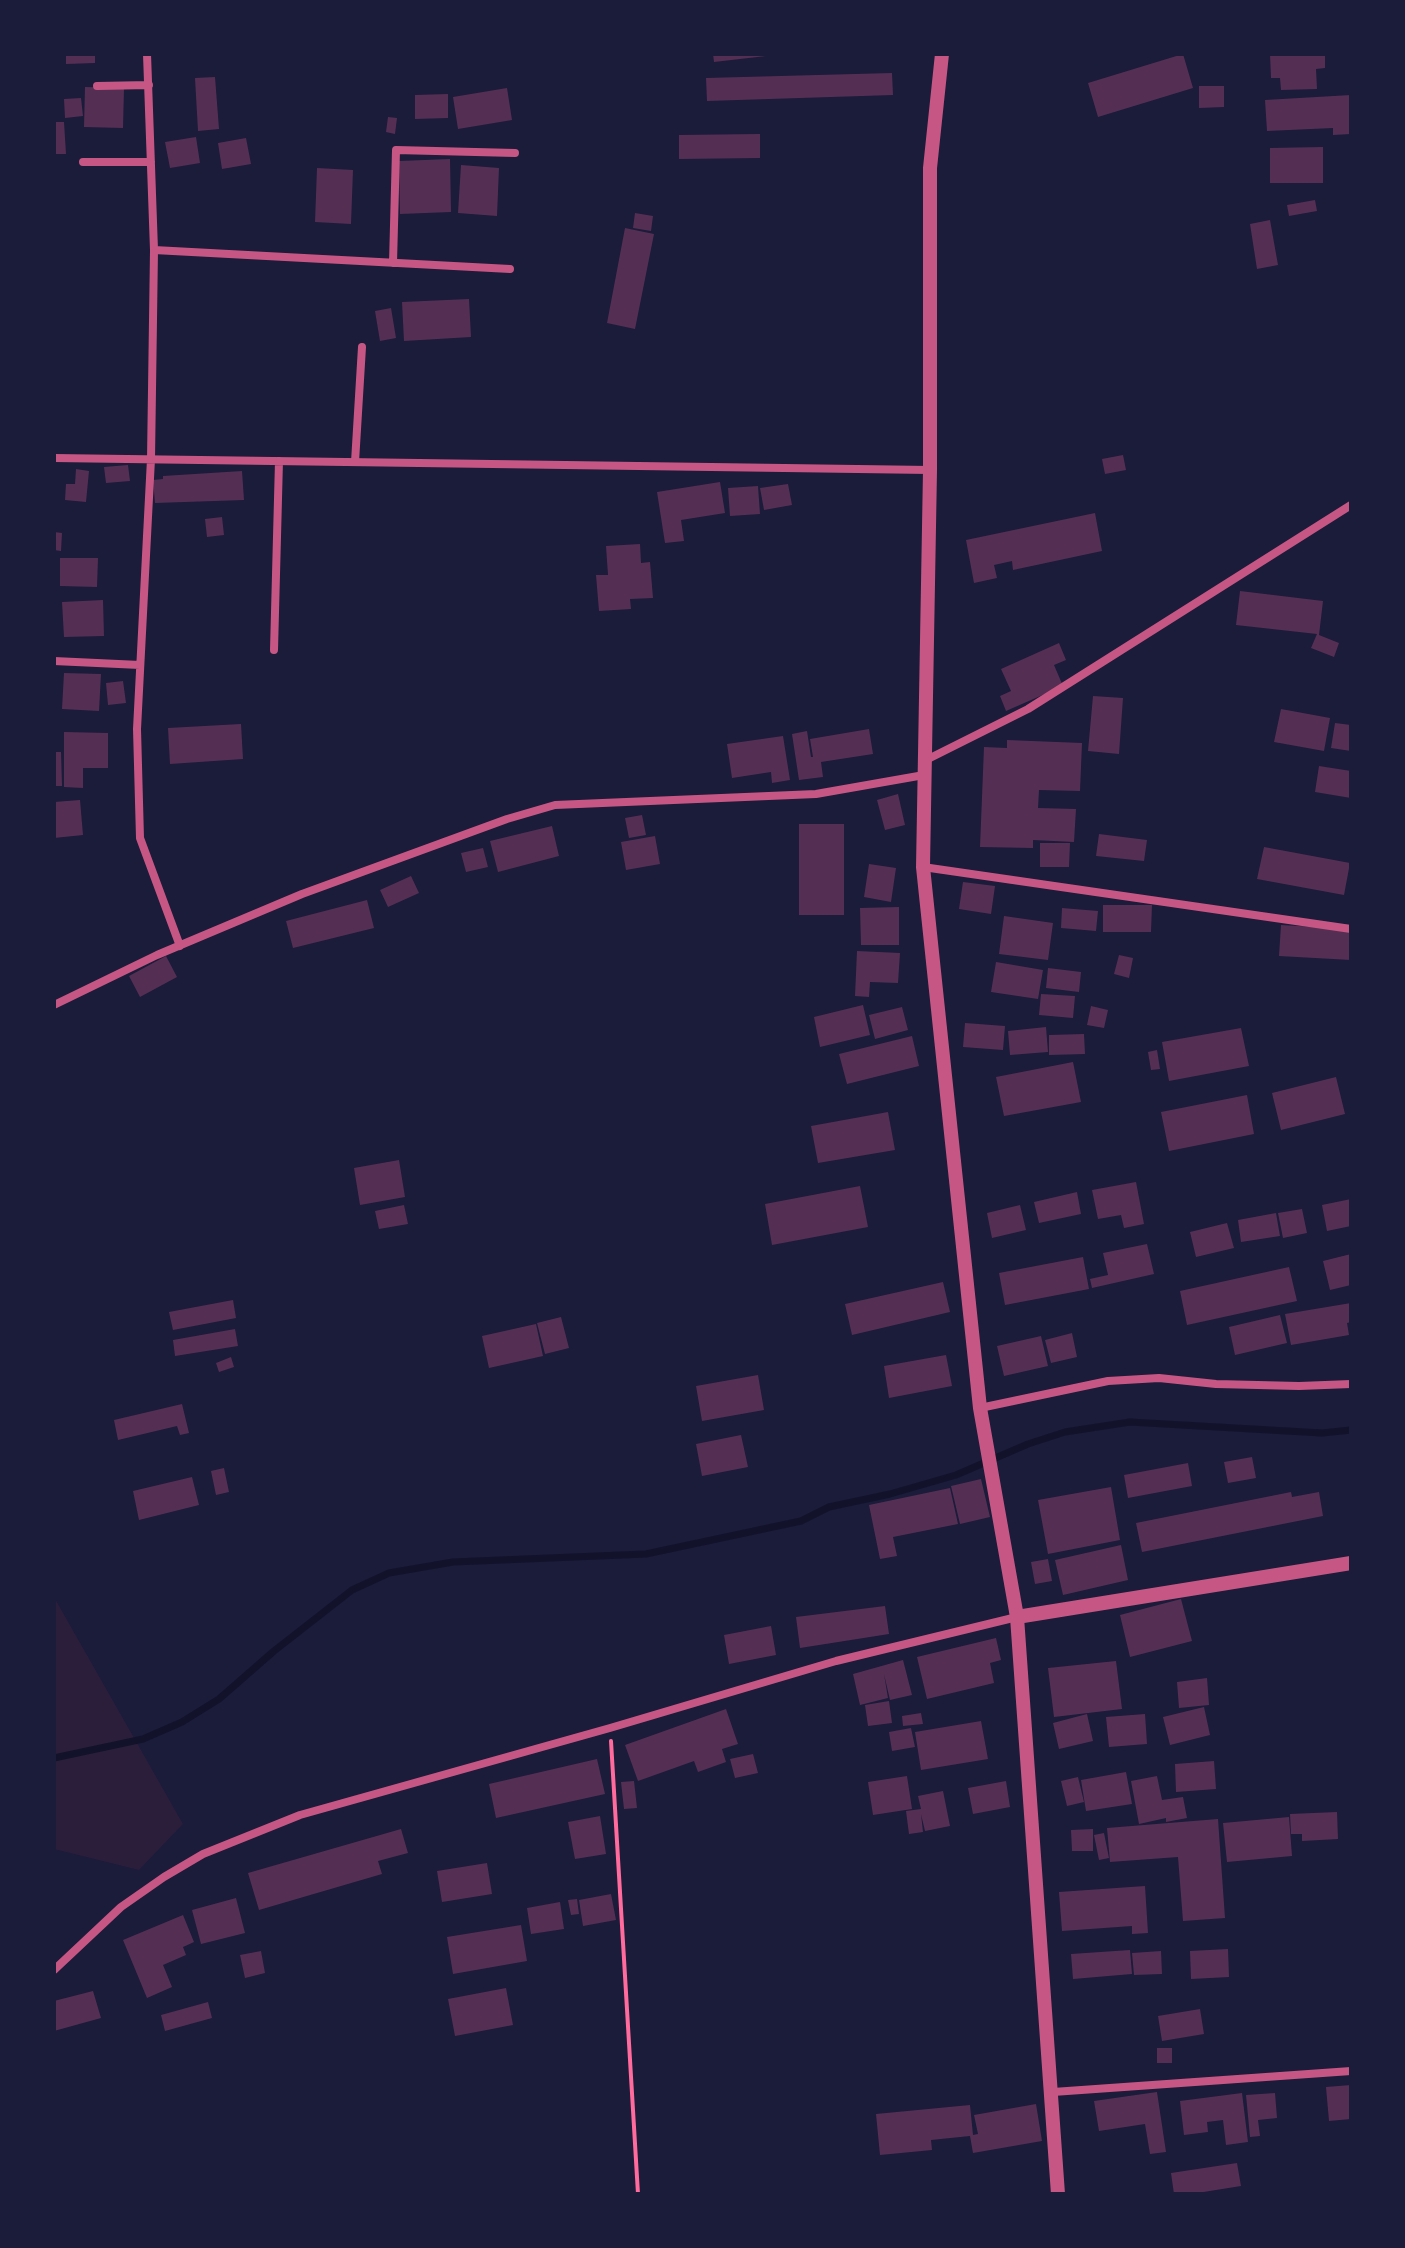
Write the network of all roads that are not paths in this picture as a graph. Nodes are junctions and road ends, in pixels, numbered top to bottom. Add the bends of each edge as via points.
1 (147, 54) edge
2 (942, 54) edge
3 (149, 85) junction
4 (97, 86) dead end
5 (515, 153) dead end
6 (83, 162) dead end
7 (151, 162) junction
8 (154, 250) junction
9 (393, 263) junction
10 (510, 269) dead end
11 (362, 347) dead end
12 (54, 458) edge
13 (151, 459) junction
14 (279, 461) junction
15 (355, 462) junction
16 (930, 470) junction
17 (1351, 505) edge
18 (274, 650) dead end
19 (54, 661) edge
20 (140, 665) junction
21 (925, 768) junction
22 (923, 867) junction
23 (1351, 929) edge
24 (180, 946) junction
25 (54, 1005) edge
26 (1351, 1384) edge
27 (980, 1408) junction
28 (1351, 1563) edge
29 (1017, 1617) junction
30 (54, 1970) edge
31 (1351, 2071) edge
32 (1053, 2092) junction
33 (1058, 2194) edge

1 - 3 street
2 - 16 street via 930,168
3 - 4 street
3 - 7 street
5 - 9 street via 396,150
6 - 7 street
7 - 8 street
8 - 9 street
8 - 13 street
9 - 10 street
11 - 15 street
12 - 13 street
13 - 14 street
13 - 20 street
14 - 15 street
14 - 18 street
15 - 16 street
16 - 21 street
17 - 21 street
19 - 20 street
20 - 24 street via 140,838
21 - 22 street
21 - 24 street via 816,794 555,805 302,894
22 - 23 street
22 - 27 street
24 - 25 street
26 - 27 street via 1108,1381
27 - 29 street
28 - 29 street
29 - 30 street via 836,1661 300,1815 203,1854 121,1907
29 - 32 street
31 - 32 street
32 - 33 street

